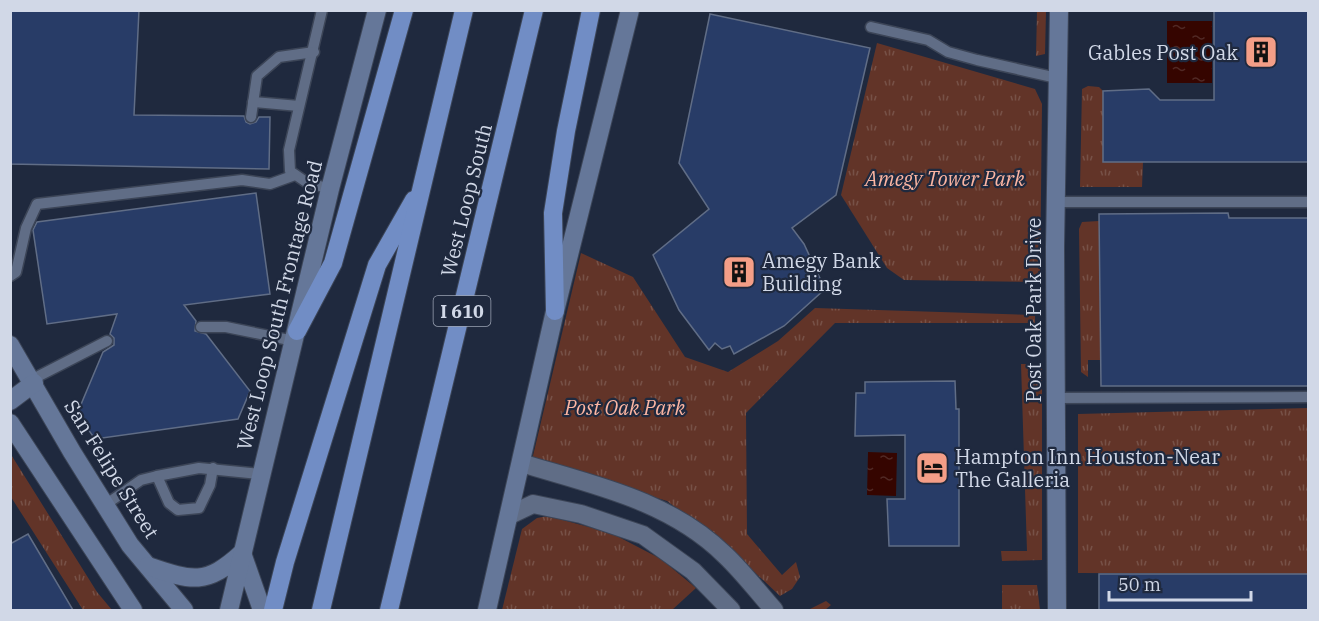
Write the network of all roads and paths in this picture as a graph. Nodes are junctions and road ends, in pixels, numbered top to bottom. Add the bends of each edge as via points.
1 (322, 10) edge
2 (377, 10) edge
3 (404, 10) edge
4 (464, 10) edge
5 (534, 10) edge
6 (591, 10) edge
7 (630, 10) edge
8 (1059, 10) edge
9 (871, 27) dead end
10 (314, 52) junction
11 (1057, 78) junction
12 (253, 102) junction
13 (299, 106) junction
14 (251, 117) dead end
15 (295, 175) junction
16 (425, 181) junction
17 (330, 189) junction
18 (1056, 202) junction
19 (1308, 202) edge
20 (10, 276) edge
21 (555, 311) junction
22 (201, 327) dead end
23 (295, 336) junction
24 (107, 341) dead end
25 (10, 345) edge
26 (32, 381) junction
27 (1308, 397) edge
28 (1055, 398) junction
29 (10, 401) edge
30 (10, 423) edge
31 (521, 464) junction
32 (213, 468) junction
33 (260, 474) junction
34 (157, 476) junction
35 (105, 505) junction
36 (510, 515) junction
37 (242, 553) junction
38 (147, 566) junction
39 (322, 606) edge
40 (133, 610) edge
41 (184, 610) edge
42 (229, 610) edge
43 (262, 610) edge
44 (273, 610) edge
45 (390, 610) edge
46 (487, 610) edge
47 (731, 610) edge
48 (774, 610) edge
49 (1057, 610) edge

1 - 10 lane
2 - 17 main road, West Loop South Frontage Road
3 - 23 highway via 333,263
4 - 16 highway
5 - 45 highway, West Loop South / I 610
6 - 21 highway via 553,213
7 - 21 main road
8 - 11 main road, Post Oak Park Drive
9 - 11 lane via 928,40 948,52 976,60
10 - 12 lane via 279,57 257,76
10 - 13 lane
11 - 18 main road, Post Oak Park Drive
12 - 13 lane
12 - 14 lane
13 - 15 lane via 289,150 290,171
15 - 17 lane
15 - 20 lane via 270,184 242,180 37,204 26,228 16,272
16 - 39 highway
16 - 44 highway via 377,265
17 - 23 main road, West Loop South Frontage Road
18 - 19 lane
18 - 28 main road, Post Oak Park Drive
21 - 31 main road
22 - 23 lane
23 - 33 main road, West Loop South Frontage Road
24 - 26 lane
25 - 26 main road, San Felipe Street
26 - 29 main road
26 - 35 main road, San Felipe Street
27 - 28 lane
28 - 49 main road, Post Oak Park Drive
30 - 40 main road
31 - 36 main road
31 - 48 street via 647,502 677,518 725,555
32 - 33 lane
32 - 34 lane
32 - 34 lane via 199,508 178,510 169,503
33 - 37 main road, West Loop South Frontage Road
34 - 35 lane via 141,480
35 - 38 main road, San Felipe Street
36 - 46 main road
36 - 47 street via 533,504 582,514 644,536 693,571
37 - 38 main road via 223,570 203,578 177,576
37 - 42 main road, West Loop South Frontage Road
37 - 43 main road
38 - 41 main road, San Felipe Street

